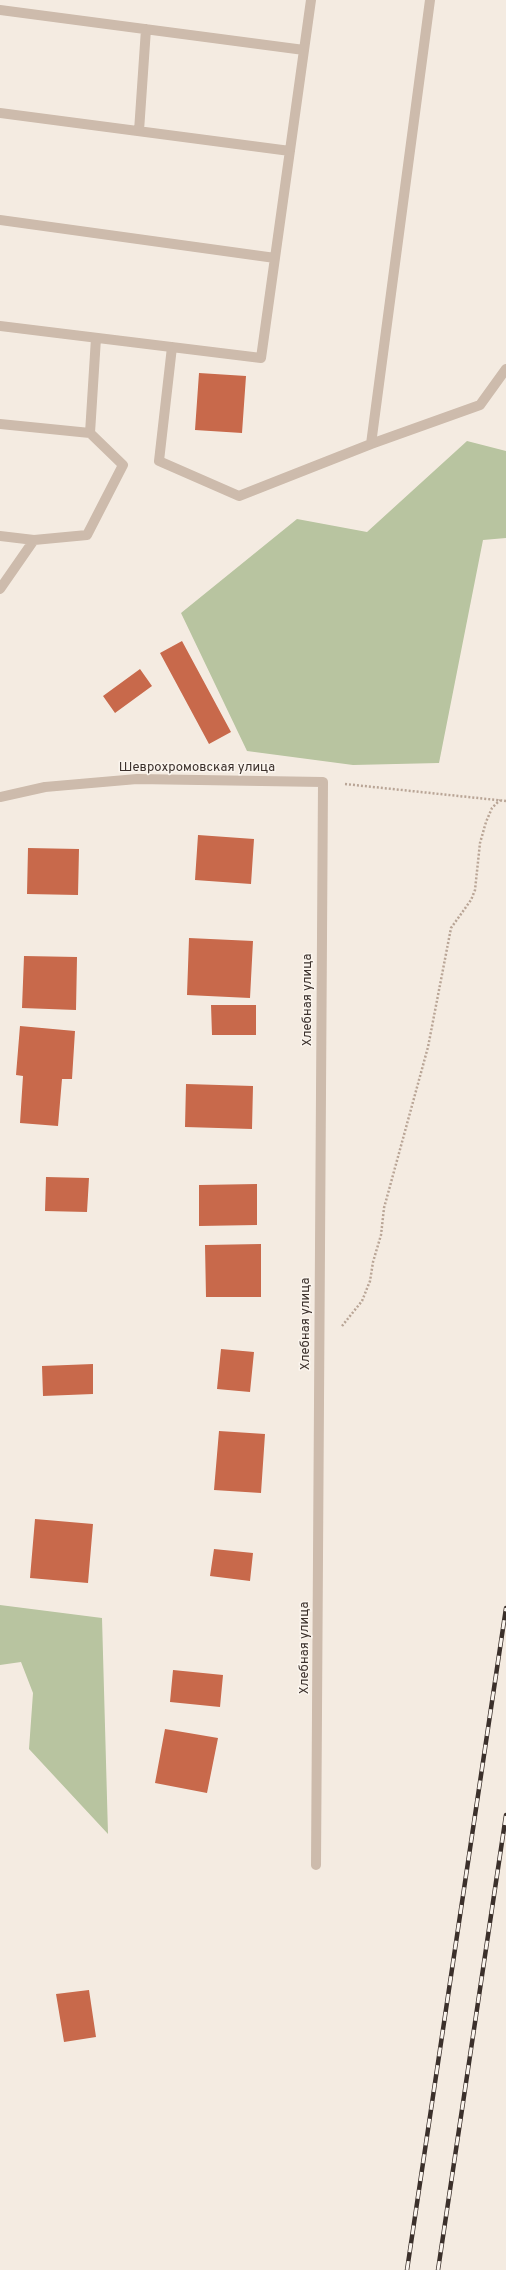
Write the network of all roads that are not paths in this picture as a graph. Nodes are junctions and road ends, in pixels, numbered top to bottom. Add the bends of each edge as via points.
1 (311, 0) edge
2 (430, 0) edge
3 (0, 10) edge
4 (146, 29) junction
5 (304, 50) junction
6 (0, 113) edge
7 (139, 131) junction
8 (290, 151) junction
9 (0, 220) edge
10 (275, 258) junction
11 (0, 326) edge
12 (96, 338) junction
13 (172, 347) junction
14 (506, 369) edge
15 (0, 424) edge
16 (90, 434) junction
17 (371, 444) junction
18 (0, 536) edge
19 (34, 540) junction
20 (0, 589) edge
21 (323, 782) joint
22 (0, 797) edge
23 (316, 1866) dead end

1 - 5 street
2 - 17 street
3 - 4 street
4 - 5 street
4 - 7 street
5 - 8 street
6 - 7 street
7 - 8 street
8 - 10 street
9 - 10 street
10 - 13 street via 261,358
11 - 12 street
12 - 13 street
12 - 16 street
13 - 17 street via 159,461 239,496
14 - 17 street via 480,405
15 - 16 street
16 - 19 street via 123,465 87,535
18 - 19 street
19 - 20 street
21 - 22 street, Шеврохромовская улица via 137,778 45,787
21 - 23 street, Хлебная улица

